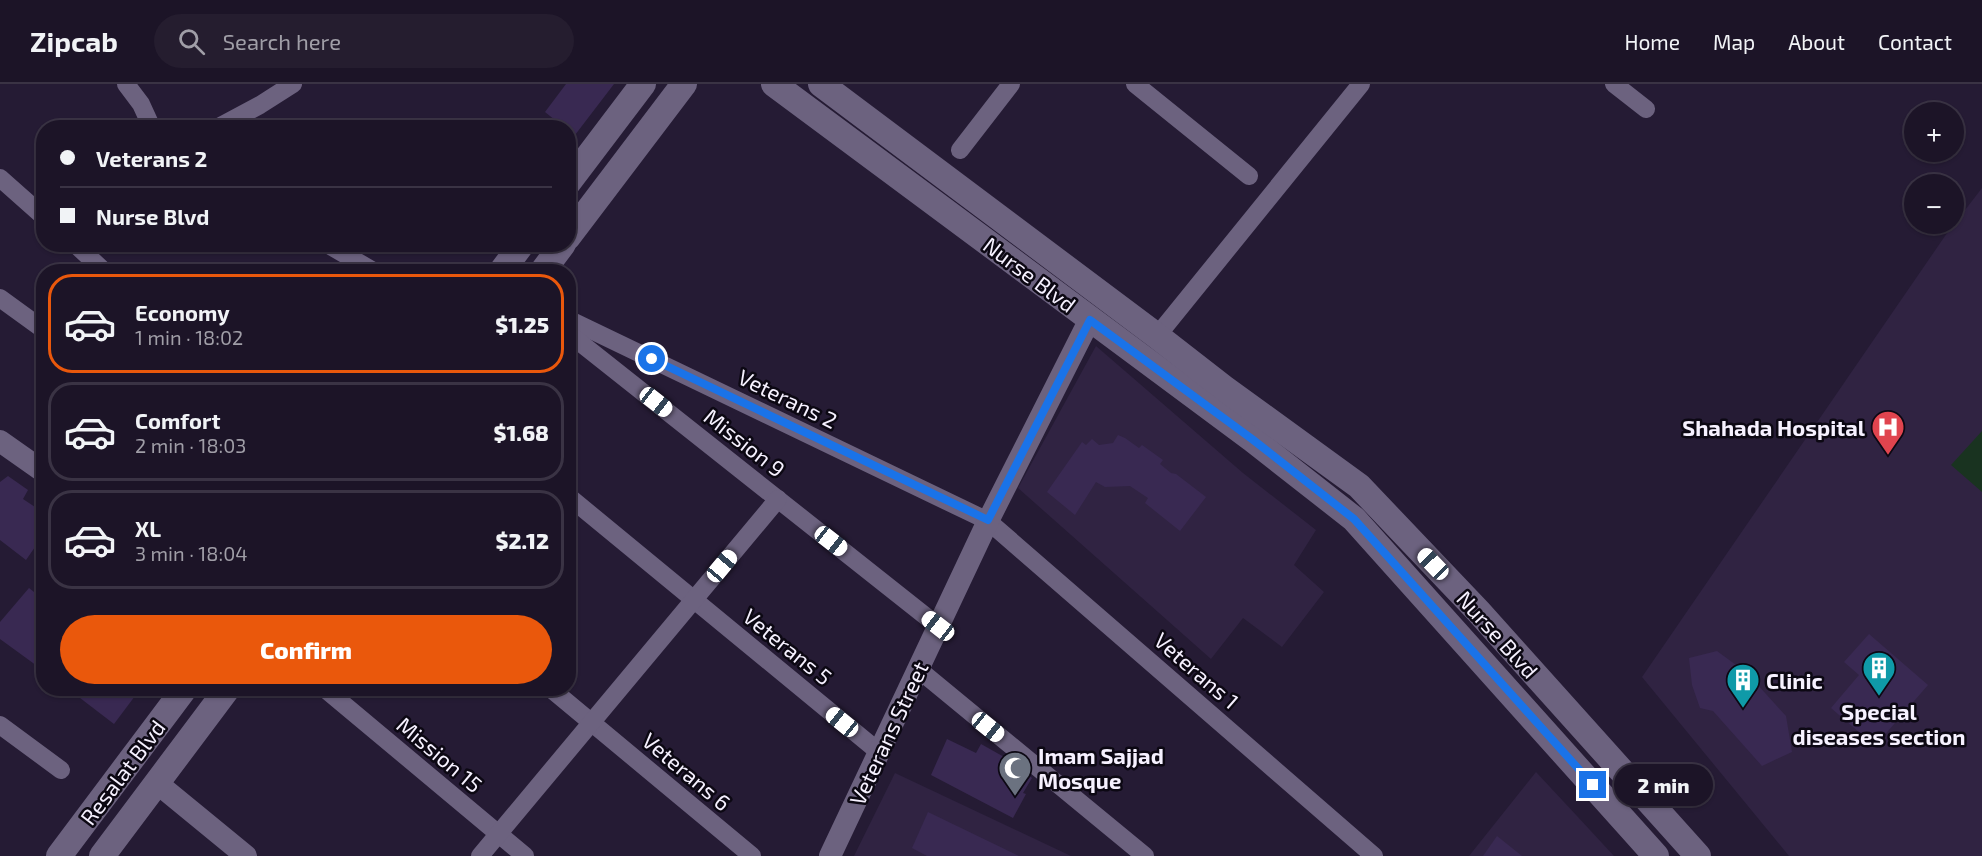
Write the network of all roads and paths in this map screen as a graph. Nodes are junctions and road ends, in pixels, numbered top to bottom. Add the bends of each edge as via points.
1 (126, 84) edge
2 (293, 84) edge
3 (643, 84) edge
4 (684, 84) edge
5 (774, 84) edge
6 (821, 84) edge
7 (1011, 84) edge
8 (1135, 84) edge
9 (1361, 84) edge
10 (1614, 84) edge
11 (1646, 109) dead end
12 (148, 120) edge
13 (232, 120) edge
14 (960, 150) dead end
15 (576, 172) edge
16 (1249, 176) dead end
17 (0, 178) edge
18 (36, 210) edge
19 (576, 226) edge
20 (84, 252) edge
21 (341, 252) edge
22 (96, 264) edge
23 (361, 264) edge
24 (0, 298) edge
25 (1090, 320) junction
26 (576, 323) edge
27 (36, 324) edge
28 (1157, 336) junction
29 (576, 339) edge
30 (1224, 388) junction
31 (1202, 402) junction
32 (0, 441) edge
33 (36, 462) edge
34 (778, 499) junction
35 (576, 503) edge
36 (988, 520) junction
37 (694, 600) junction
38 (938, 626) junction
39 (918, 669) junction
40 (179, 696) edge
41 (222, 696) edge
42 (334, 696) edge
43 (559, 696) edge
44 (591, 723) junction
45 (0, 725) edge
46 (879, 752) junction
47 (61, 770) dead end
48 (157, 783) junction
49 (499, 834) junction
50 (58, 856) edge
51 (102, 856) edge
52 (246, 856) edge
53 (480, 856) edge
54 (525, 856) edge
55 (752, 856) edge
56 (830, 856) edge
57 (1145, 856) edge
58 (1374, 856) edge
59 (1656, 856) edge
60 (1698, 856) edge

1 - 12 street
2 - 13 street
3 - 15 main road
4 - 19 main road
5 - 25 main road, Nurse Blvd
6 - 28 main road, Nurse Blvd
7 - 14 street
8 - 16 street
9 - 28 street
10 - 11 street
17 - 18 street
20 - 22 street
21 - 23 street
24 - 27 street
25 - 31 main road, Nurse Blvd
25 - 36 street, Veterans Street
26 - 36 street, Veterans 2
28 - 30 main road, Nurse Blvd
29 - 34 street, Mission 9
30 - 31 main road
30 - 60 main road, Nurse Blvd via 1359,486 1478,611
31 - 59 main road, Nurse Blvd via 1354,519
32 - 33 street
34 - 37 street
34 - 38 street, Mission 9
35 - 37 street, Veterans 5
36 - 38 street, Veterans Street
36 - 58 street, Veterans 1
37 - 44 street
37 - 46 street, Veterans 5
38 - 39 street, Veterans Street
39 - 46 street, Veterans Street
39 - 57 street
40 - 50 main road, Resalat Blvd
41 - 48 main road, Resalat Blvd
42 - 49 street, Mission 15
43 - 44 street, Veterans 6
44 - 49 street
44 - 55 street, Veterans 6
45 - 47 street
46 - 56 street, Veterans Street
48 - 51 main road, Resalat Blvd
48 - 52 street
49 - 53 street
49 - 54 street, Mission 15

